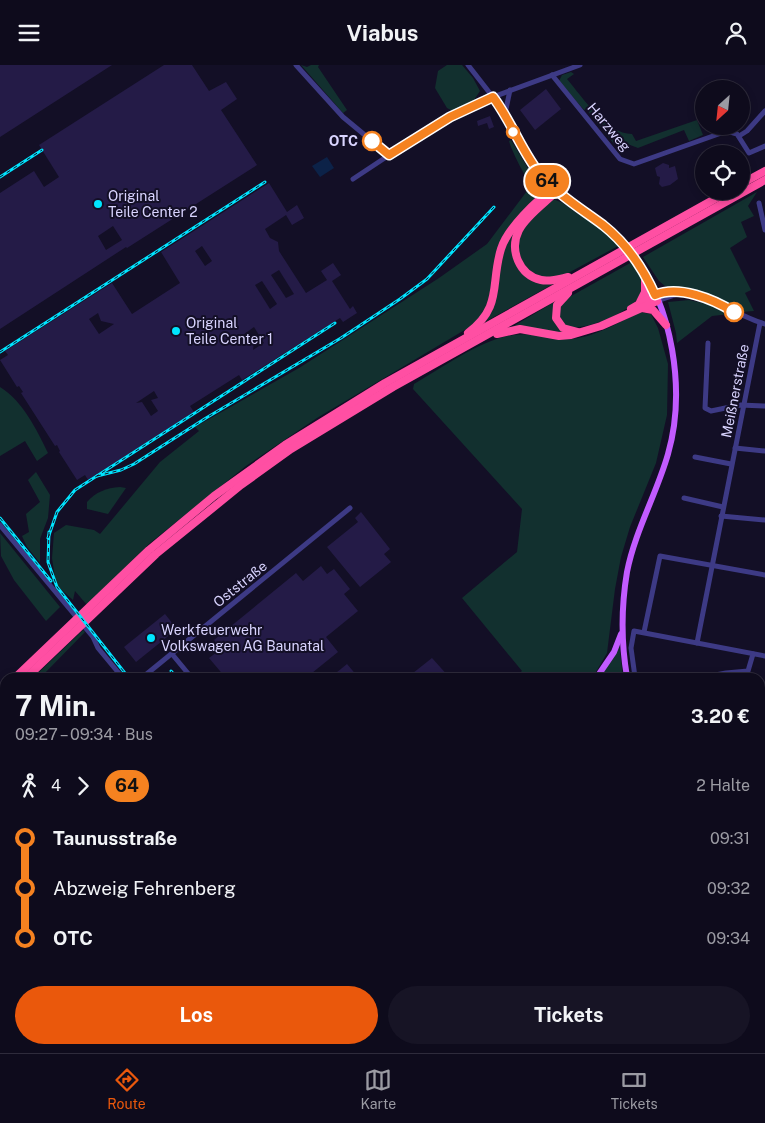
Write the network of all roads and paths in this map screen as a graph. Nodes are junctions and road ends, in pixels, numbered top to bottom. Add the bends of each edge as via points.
1 (296, 65) edge
2 (468, 65) edge
3 (580, 65) edge
4 (552, 75) junction
5 (510, 90) junction
6 (493, 97) junction
7 (765, 111) edge
8 (504, 114) junction
9 (739, 136) junction
10 (765, 146) edge
11 (389, 155) junction
12 (765, 171) edge
13 (539, 173) junction
14 (353, 179) dead end
15 (750, 179) edge
16 (765, 180) edge
17 (556, 190) junction
18 (540, 199) junction
19 (713, 200) edge
20 (759, 203) dead end
21 (765, 230) edge
22 (584, 272) junction
23 (645, 275) junction
24 (580, 283) junction
25 (656, 298) junction
26 (640, 306) junction
27 (762, 324) edge
28 (666, 325) junction
29 (583, 332) junction
30 (485, 336) junction
31 (708, 343) dead end
32 (445, 350) junction
33 (743, 405) junction
34 (765, 406) edge
35 (735, 448) junction
36 (765, 451) edge
37 (695, 457) dead end
38 (731, 464) junction
39 (684, 498) dead end
40 (723, 507) junction
41 (350, 508) dead end
42 (721, 517) junction
43 (765, 520) edge
44 (0, 525) edge
45 (712, 565) junction
46 (765, 575) edge
47 (89, 611) junction
48 (68, 631) junction
49 (644, 632) junction
50 (622, 633) junction
51 (697, 643) junction
52 (172, 654) junction
53 (754, 654) junction
54 (765, 656) edge
55 (21, 673) edge
56 (30, 673) edge
57 (119, 673) edge
58 (148, 673) edge
59 (188, 673) edge
60 (600, 673) edge
61 (626, 673) edge
62 (635, 673) edge
63 (726, 673) edge

1 - 11 street via 343,117
2 - 6 street
3 - 4 street
4 - 5 street
4 - 9 street, Harzweg via 620,159 626,162 634,164 727,131
5 - 6 street
5 - 8 street
6 - 8 street
6 - 11 street via 450,117
7 - 9 street
8 - 13 street
9 - 10 street via 749,153
11 - 14 street
12 - 15 highway
13 - 17 street
13 - 18 highway via 542,181
16 - 24 highway
17 - 18 highway
17 - 22 highway via 521,227 515,243 516,257 526,272 540,280 556,280
17 - 23 main road via 619,239
18 - 32 highway via 504,240 494,295 487,312
19 - 22 highway
20 - 21 street
22 - 32 highway
23 - 25 main road
23 - 26 highway via 645,292
24 - 29 highway via 559,302 555,315 563,328
24 - 30 highway
25 - 26 highway
25 - 27 street via 666,291 712,300
25 - 28 main road
26 - 28 highway via 653,310
26 - 29 highway
27 - 33 street, Meißnerstraße
28 - 50 main road via 674,362 676,402 673,431 628,570
29 - 30 highway via 564,336 520,329
30 - 47 highway via 334,422 241,485
31 - 33 street via 705,408 711,411
32 - 47 highway via 333,414 240,477 149,550
33 - 34 street
33 - 35 street, Meißnerstraße
35 - 36 street
35 - 38 street, Meißnerstraße
37 - 38 street
38 - 40 street, Meißnerstraße
39 - 40 street
40 - 42 street, Meißnerstraße
41 - 52 street, Oststraße
42 - 43 street
42 - 45 street, Meißnerstraße
44 - 57 street
45 - 46 street
45 - 49 street via 660,555
45 - 51 street, Meißnerstraße
47 - 48 highway
48 - 55 highway
48 - 56 highway
49 - 51 street
49 - 62 street via 632,632
50 - 60 main road
50 - 61 main road
51 - 53 street
52 - 58 street, Oststraße
52 - 59 street
53 - 54 street
53 - 63 street via 748,671

